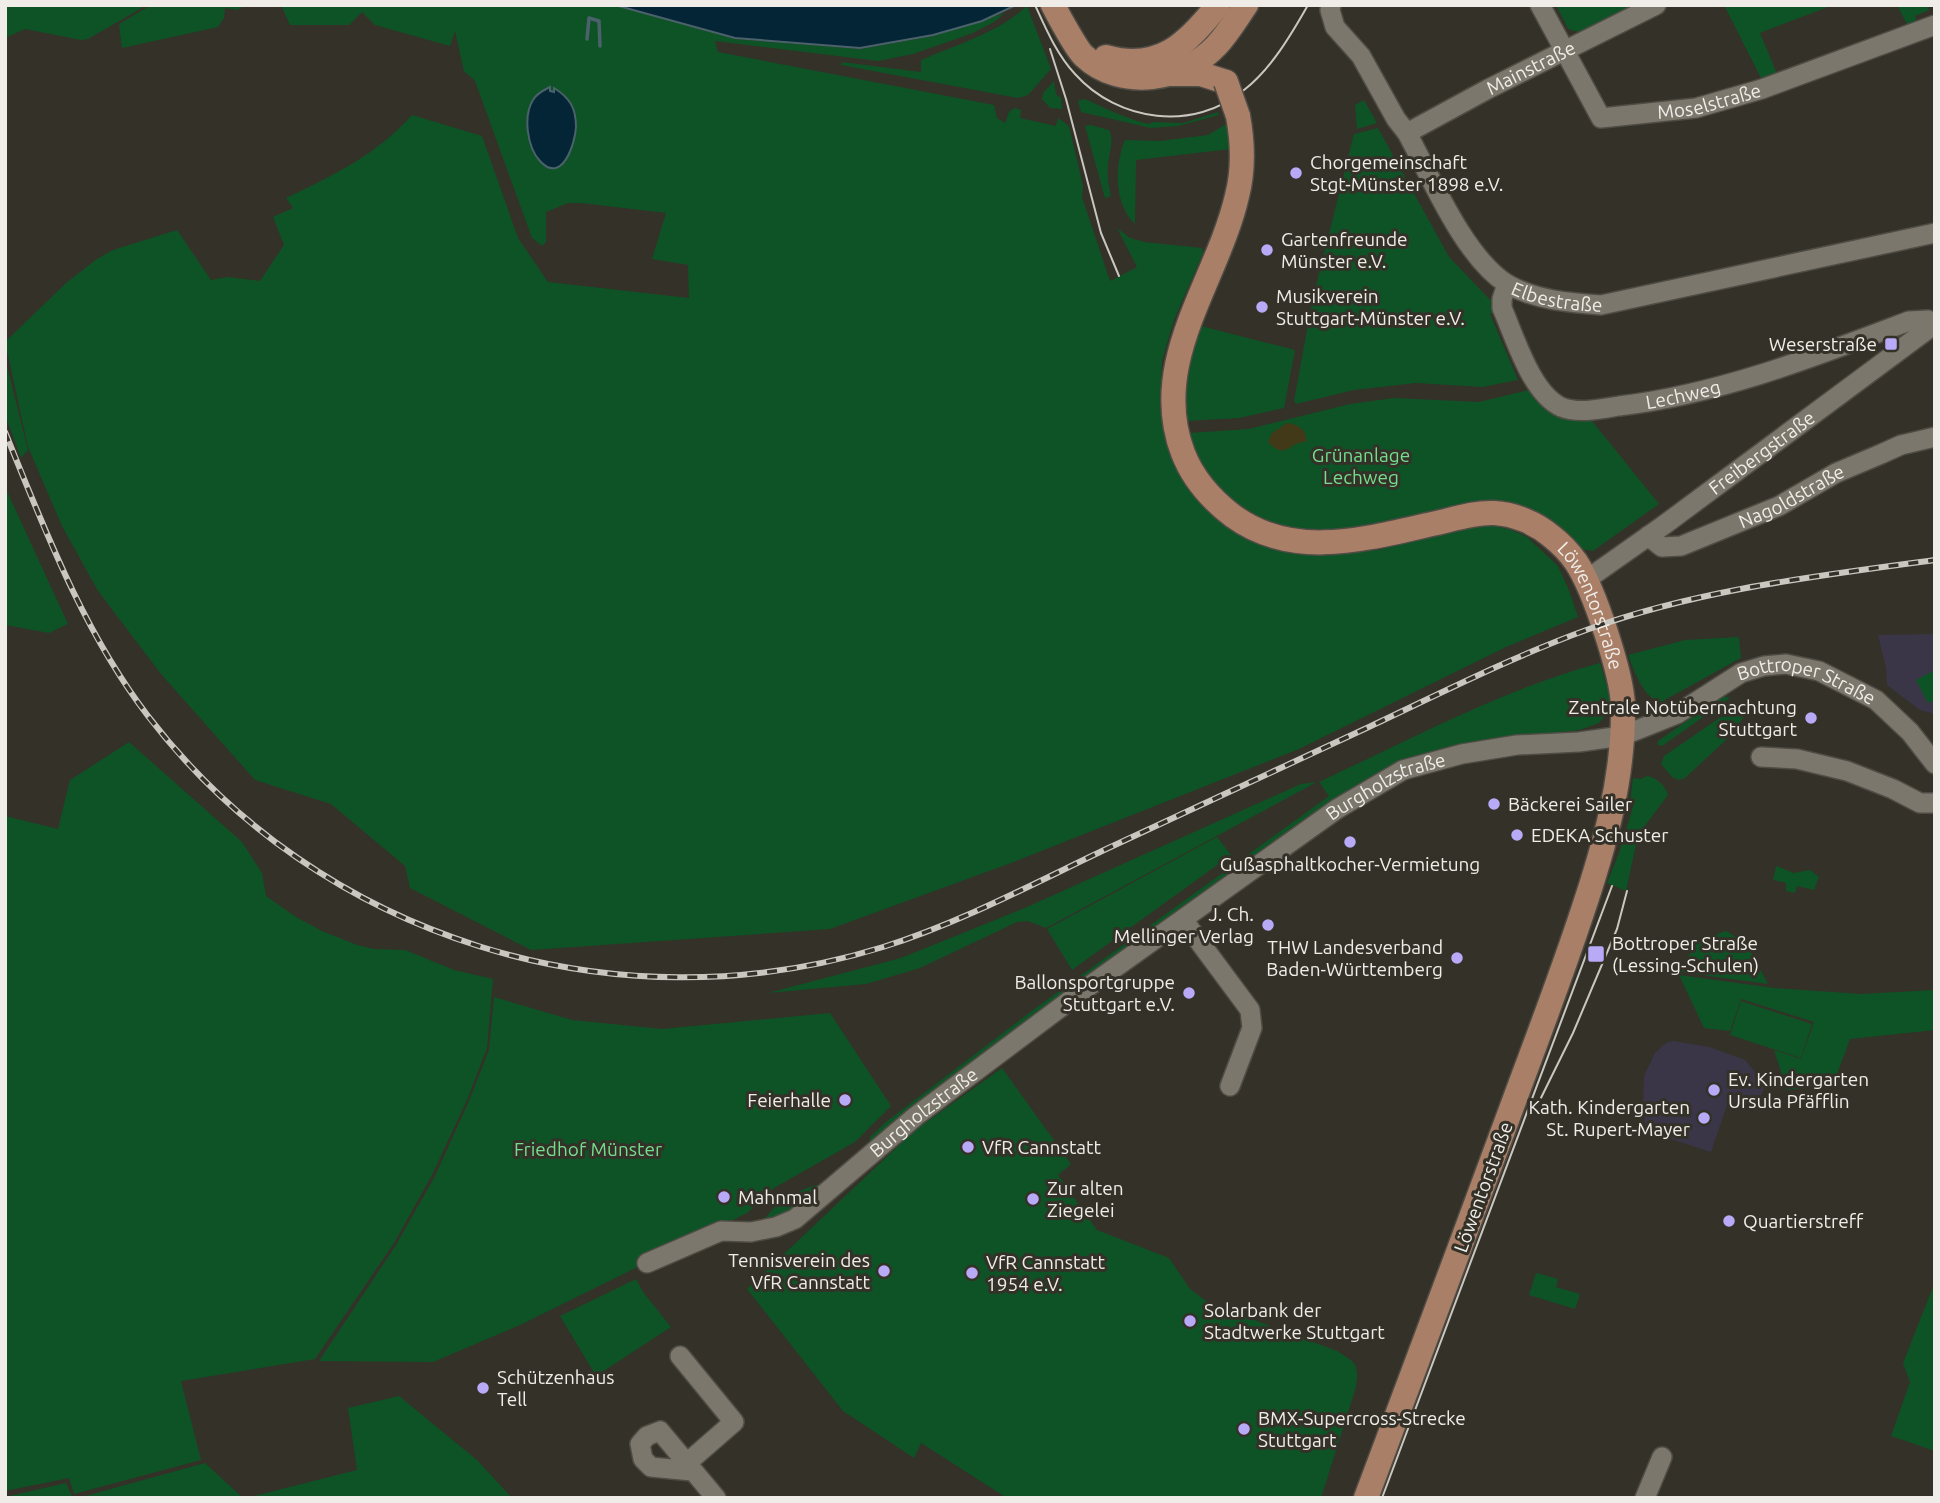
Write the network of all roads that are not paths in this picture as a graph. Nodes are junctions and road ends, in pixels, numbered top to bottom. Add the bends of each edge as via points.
1 (1218, 5) edge
2 (1246, 5) edge
3 (1331, 5) edge
4 (1539, 5) edge
5 (1656, 5) edge
6 (1055, 9) edge
7 (1935, 25) edge
8 (1075, 40) junction
9 (1202, 43) junction
10 (1565, 50) junction
11 (1164, 75) junction
12 (1226, 82) junction
13 (1407, 132) junction
14 (1935, 233) edge
15 (1507, 284) junction
16 (1935, 324) edge
17 (1935, 437) edge
18 (1648, 536) junction
19 (1586, 580) junction
20 (1622, 736) junction
21 (1931, 752) edge
22 (1761, 757) dead end
23 (1935, 803) edge
24 (1184, 921) junction
25 (1230, 1086) dead end
26 (647, 1263) dead end
27 (680, 1356) dead end
28 (1662, 1457) dead end
29 (716, 1498) edge
30 (1366, 1498) edge
31 (1645, 1498) edge

1 - 9 main road
2 - 9 main road
3 - 13 street, Elbestraße via 1335,27 1361,56
4 - 10 street, Moselstraße
5 - 10 street, Mainstraße
6 - 8 main road
7 - 10 street, Moselstraße via 1762,89 1696,108 1601,118
8 - 9 main road via 1119,61 1164,55
8 - 11 main road via 1081,54 1109,72 1142,78
9 - 11 main road via 1190,65
9 - 12 main road, Löwentorstraße via 1216,59
10 - 13 street, Mainstraße
11 - 12 main road via 1201,74
12 - 19 main road, Löwentorstraße, bridge via 1238,116 1243,158 1237,197 1174,381 1177,428 1189,465 1207,492 1244,523 1295,542 1347,542 1493,512 1531,522 1548,533 1572,556
13 - 15 street, Elbestraße via 1465,239
14 - 15 street, Elbestraße via 1601,305 1564,302
15 - 16 street, Lechweg via 1502,308 1530,373 1552,401 1571,410 1651,402 1724,386 1909,321
16 - 18 street, Freibergstraße
17 - 18 street, Nagoldstraße via 1891,449 1836,473 1779,506 1681,545 1662,547
18 - 19 street, Freibergstraße
19 - 20 main road, Löwentorstraße via 1622,692
20 - 21 street, Bottroper Straße via 1677,715 1741,673 1787,664 1819,671 1876,700
20 - 24 street, Burgholzstraße via 1517,745 1404,770 1337,809
20 - 30 main road, Löwentorstraße via 1618,784 1604,847 1566,962
22 - 23 street via 1797,758 1847,771 1920,803
24 - 25 street via 1250,1010 1252,1028
24 - 26 street, Burgholzstraße via 916,1116 795,1219 751,1232 721,1231
27 - 29 street via 734,1422 690,1467
28 - 31 street

